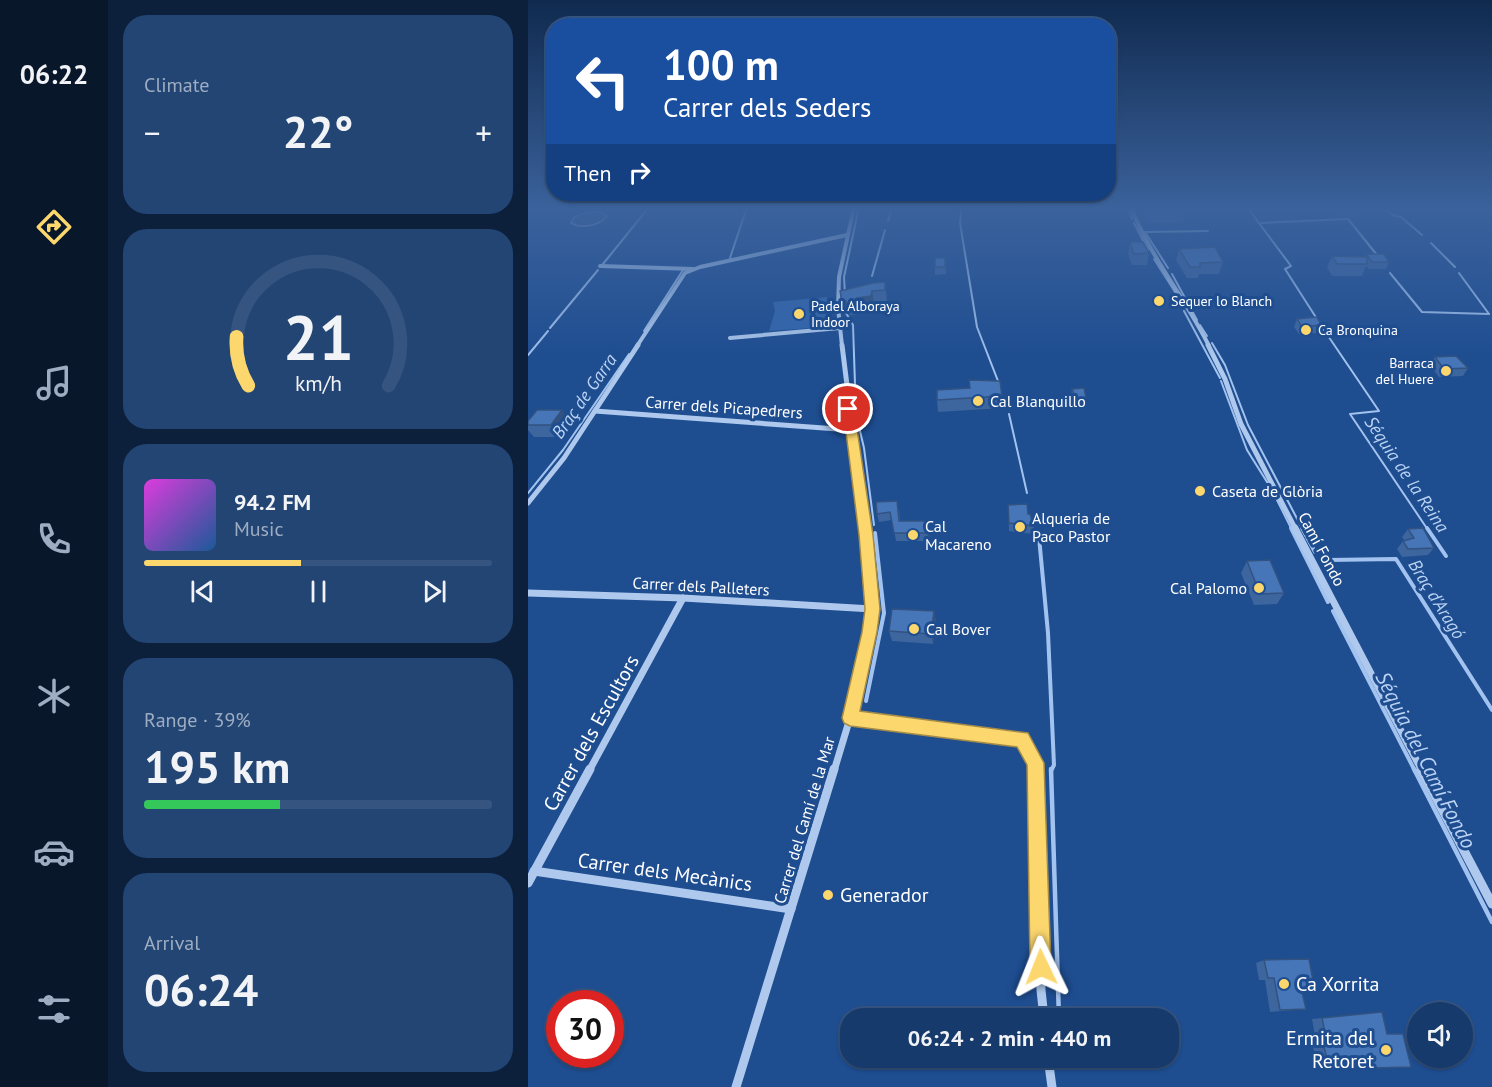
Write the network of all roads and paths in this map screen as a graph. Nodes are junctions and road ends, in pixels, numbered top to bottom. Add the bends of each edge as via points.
1 (744, 258) edge
2 (842, 258) edge
3 (1157, 258) edge
4 (600, 266) dead end
5 (693, 269) junction
6 (840, 328) junction
7 (730, 338) dead end
8 (595, 411) junction
9 (851, 429) junction
10 (528, 503) edge
11 (528, 593) edge
12 (683, 598) junction
13 (872, 609) junction
14 (850, 718) junction
15 (534, 871) junction
16 (528, 883) edge
17 (1492, 904) edge
18 (791, 909) junction
19 (1043, 1008) edge
20 (1049, 1068) edge
21 (736, 1087) edge
22 (1052, 1087) edge

1 - 5 street
2 - 6 street, Carrer del Camí de la Mar via 838,277
3 - 17 street, Camí Fondo via 1206,340 1241,424
4 - 5 street
5 - 8 street via 685,273
6 - 7 street
6 - 9 street, Carrer del Camí de la Mar
8 - 9 street, Carrer dels Picapedrers
8 - 10 street
9 - 13 street, Carrer del Camí de la Mar
11 - 12 street, Carrer dels Palleters
12 - 13 street, Carrer dels Palleters
12 - 15 street, Carrer dels Escultors
13 - 14 street, Carrer del Camí de la Mar
14 - 18 street, Carrer del Camí de la Mar
14 - 19 street via 1022,739 1036,763
15 - 16 street, Carrer dels Escultors
15 - 18 street, Carrer dels Mecànics
18 - 21 street, Carrer del Camí de la Mar
20 - 22 street

